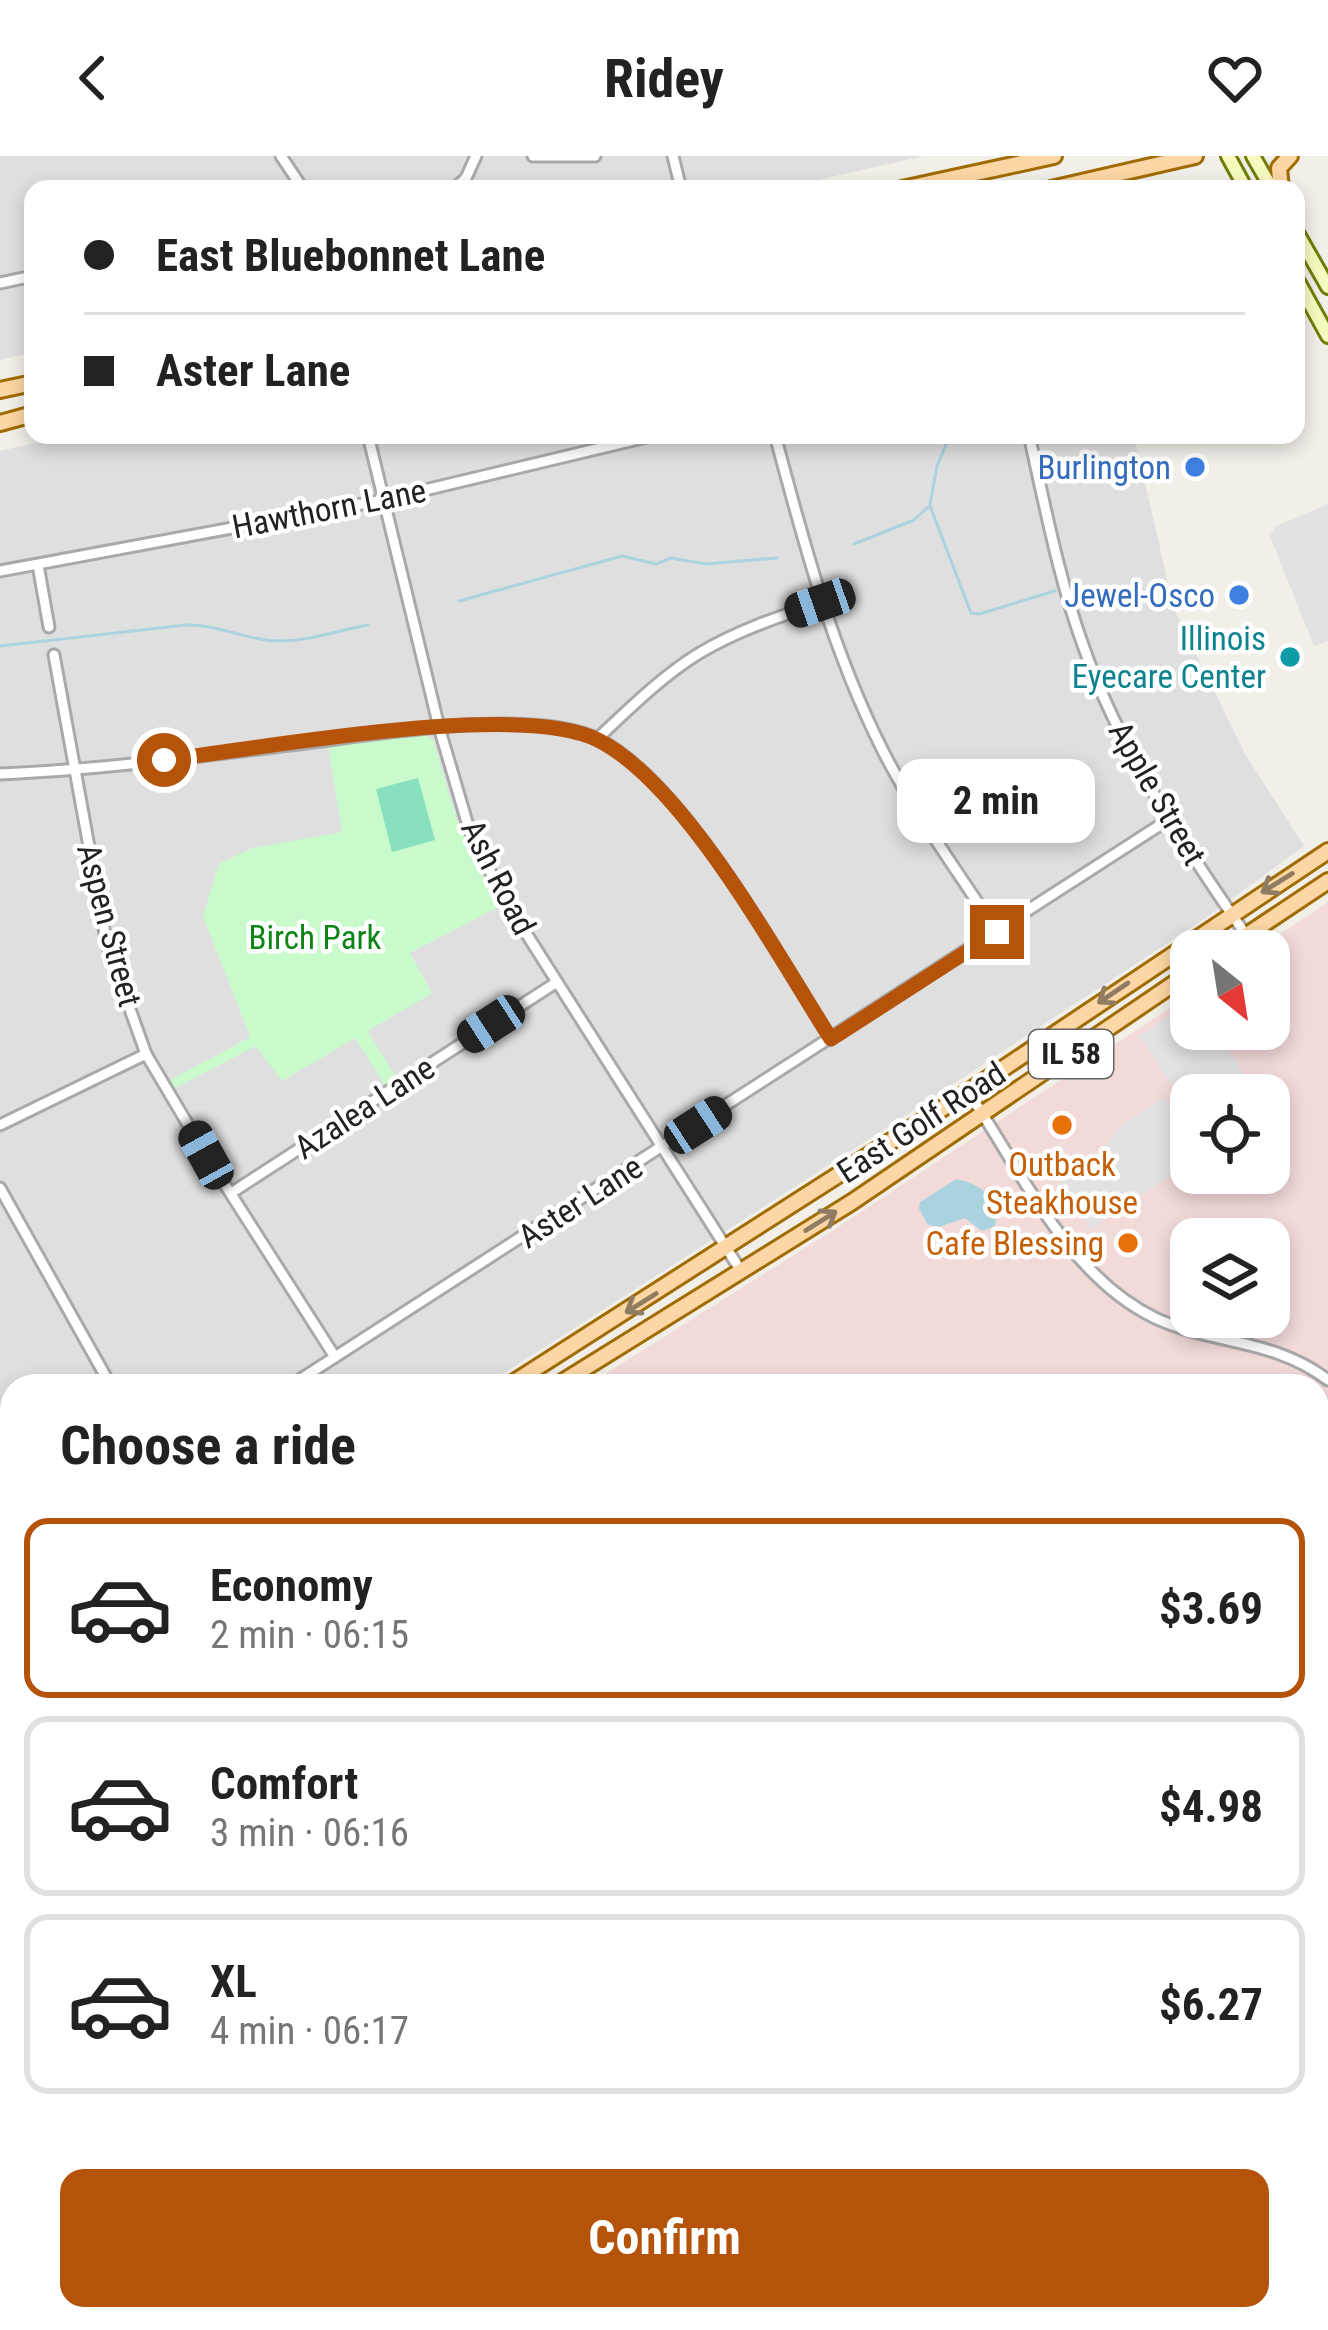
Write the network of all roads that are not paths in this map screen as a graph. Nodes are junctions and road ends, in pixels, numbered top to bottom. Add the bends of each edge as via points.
1 (533, 156) edge
2 (595, 156) edge
3 (1054, 156) edge
4 (1195, 156) edge
5 (943, 180) edge
6 (1090, 180) edge
7 (1305, 246) edge
8 (1328, 286) edge
9 (1305, 294) edge
10 (1328, 336) edge
11 (370, 444) edge
12 (618, 444) edge
13 (777, 444) edge
14 (1031, 444) edge
15 (382, 500) junction
16 (38, 565) junction
17 (0, 571) edge
18 (820, 603) junction
19 (49, 627) dead end
20 (54, 655) dead end
21 (439, 727) junction
22 (596, 739) junction
23 (74, 771) junction
24 (0, 774) edge
25 (1171, 818) junction
26 (1328, 850) edge
27 (1328, 881) edge
28 (1231, 913) junction
29 (1243, 930) edge
30 (1254, 930) edge
31 (997, 932) junction
32 (557, 982) junction
33 (1170, 987) edge
34 (831, 1039) junction
35 (146, 1054) junction
36 (968, 1092) junction
37 (983, 1113) junction
38 (0, 1125) edge
39 (665, 1147) junction
40 (0, 1188) edge
41 (231, 1192) junction
42 (728, 1248) junction
43 (741, 1271) junction
44 (335, 1357) junction
45 (104, 1374) edge
46 (309, 1374) edge
47 (527, 1374) edge
48 (575, 1374) edge
49 (1320, 1374) edge

1 - 2 street
3 - 5 main road
4 - 6 main road
7 - 8 main road
9 - 10 main road
11 - 15 street, Ash Road
12 - 15 street, Hawthorn Lane
13 - 18 street
14 - 25 street, Apple Street via 1083,647
15 - 16 street, Hawthorn Lane
15 - 21 street, Ash Road
16 - 17 street, Hawthorn Lane
16 - 19 street
18 - 22 street via 698,654
18 - 31 street via 886,757
20 - 23 street, Aspen Street
21 - 22 street via 517,724
21 - 23 street
21 - 32 street, Ash Road via 469,829
22 - 34 street via 649,777 690,824
23 - 24 street
23 - 35 street, Aspen Street via 107,945
25 - 28 street, Apple Street
25 - 31 street, Aster Lane
26 -> 28 main road, East Golf Road / IL 58
27 - 30 main road
28 - 29 street, Apple Street
28 -> 36 main road, East Golf Road / IL 58
31 - 34 street, Aster Lane
32 - 39 street, Ash Road
32 - 41 street, Azalea Lane
33 - 37 main road, East Golf Road / IL 58
34 - 39 street, Aster Lane
35 - 38 street
35 - 41 street, Aspen Street
36 - 37 street
36 - 42 main road, East Golf Road / IL 58
43 -> 37 main road, East Golf Road / IL 58
37 - 49 street via 1053,1222 1120,1295 1156,1318 1260,1346
39 - 42 street, Ash Road
39 - 44 street, Aster Lane
40 - 45 street
41 - 44 street, Aspen Street
42 - 43 street, Ash Road
42 -> 47 main road, East Golf Road / IL 58
43 - 48 main road, East Golf Road / IL 58
44 - 46 street, Aster Lane

